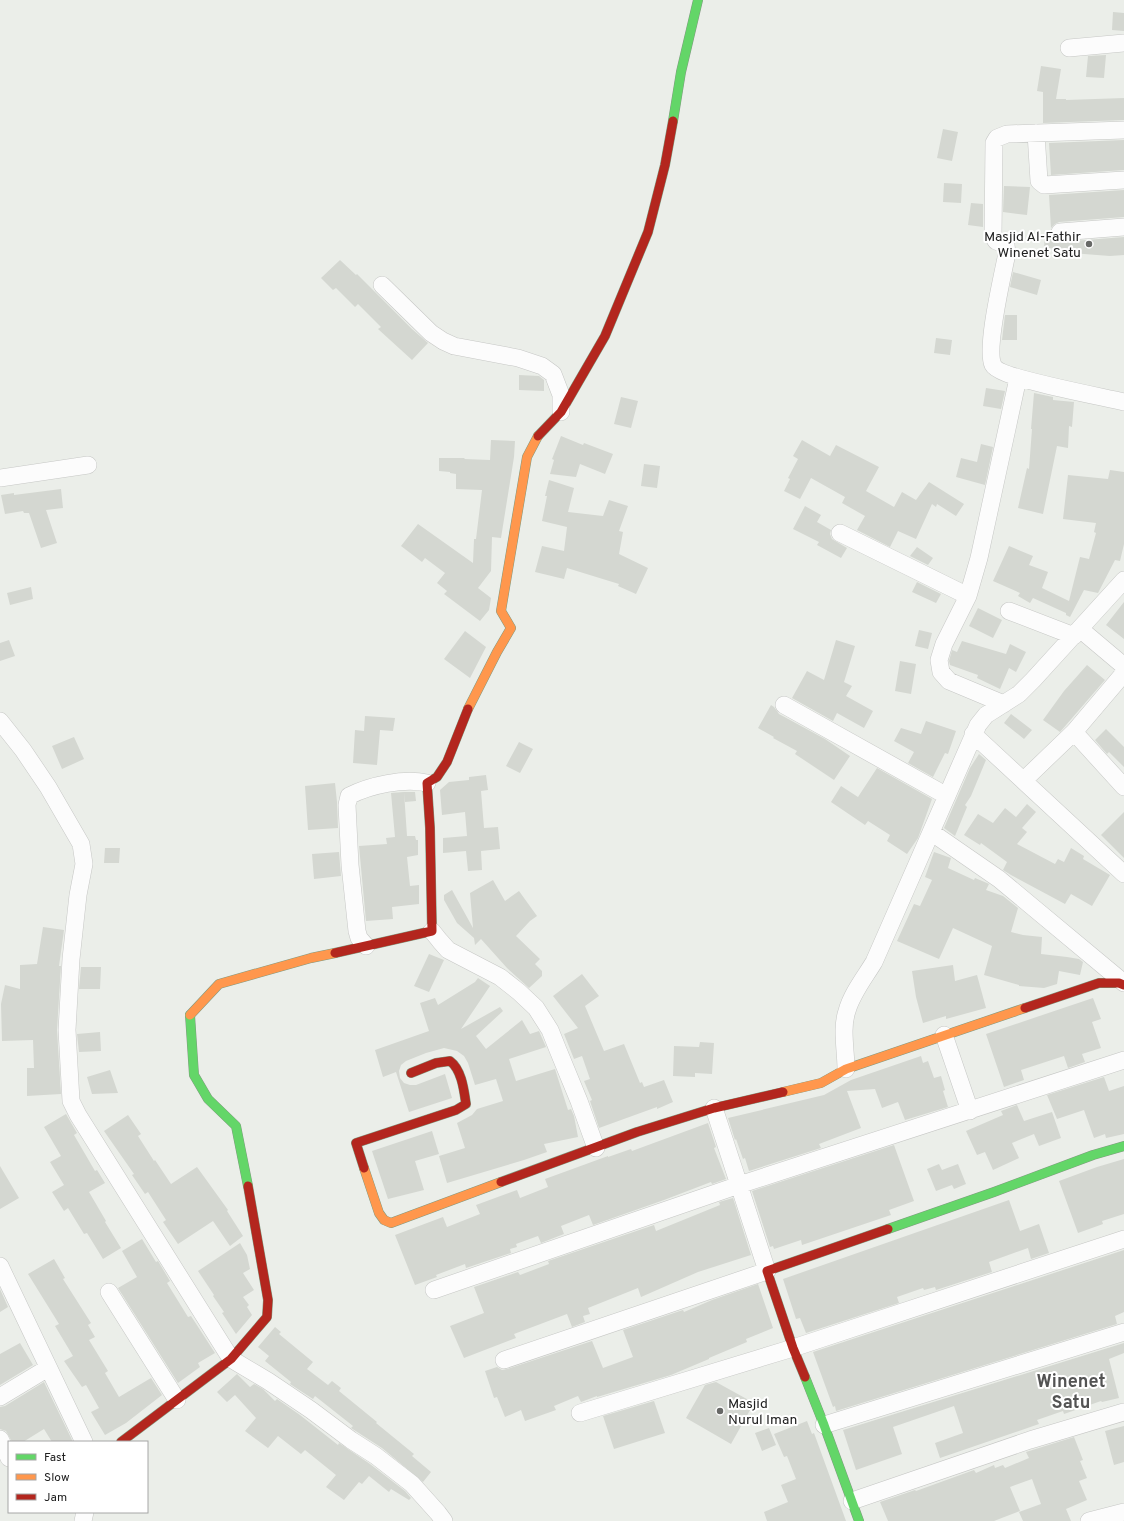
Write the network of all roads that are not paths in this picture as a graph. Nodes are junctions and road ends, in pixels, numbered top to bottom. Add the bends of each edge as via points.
1 (698, 0) edge
2 (1124, 43) edge
3 (1069, 48) dead end
4 (1124, 130) edge
5 (1036, 133) junction
6 (1124, 180) edge
7 (1124, 228) edge
8 (1060, 232) dead end
9 (382, 285) dead end
10 (1018, 378) junction
11 (1124, 402) edge
12 (561, 412) junction
13 (88, 465) dead end
14 (0, 478) edge
15 (840, 533) dead end
16 (1124, 580) edge
17 (968, 596) junction
18 (1009, 611) dead end
19 (1077, 632) junction
20 (1124, 666) edge
21 (1124, 673) edge
22 (784, 704) dead end
23 (1004, 704) junction
24 (0, 721) edge
25 (1074, 732) junction
26 (973, 734) junction
27 (1024, 780) junction
28 (427, 783) junction
29 (1124, 787) edge
30 (947, 796) junction
31 (931, 832) junction
32 (1124, 874) edge
33 (432, 931) junction
34 (366, 946) junction
35 (1124, 984) edge
36 (944, 1035) junction
37 (1124, 1060) edge
38 (846, 1070) junction
39 (411, 1073) dead end
40 (714, 1108) junction
41 (970, 1111) junction
42 (1124, 1146) edge
43 (596, 1148) junction
44 (739, 1185) junction
45 (1124, 1239) edge
46 (0, 1266) edge
47 (767, 1271) junction
48 (434, 1290) dead end
49 (109, 1292) dead end
50 (1124, 1332) edge
51 (793, 1348) junction
52 (231, 1359) junction
53 (504, 1360) dead end
54 (48, 1368) junction
55 (0, 1397) edge
56 (177, 1400) junction
57 (1124, 1412) edge
58 (580, 1413) dead end
59 (824, 1425) junction
60 (0, 1439) edge
61 (84, 1441) edge
62 (122, 1441) edge
63 (8, 1456) edge
64 (852, 1501) junction
65 (1124, 1512) edge
66 (444, 1521) edge
67 (859, 1521) edge
68 (1089, 1521) edge

1 - 12 street via 681,72 665,165 648,232 605,336
2 - 3 street
4 - 5 street
5 - 6 street via 1039,181 1044,185
5 - 10 street via 1007,134 997,138 994,143 993,236 1006,245 1007,253 993,326 992,363 998,370
7 - 8 street
9 - 12 street via 431,333 443,341 454,346 542,366 553,374 561,395
10 - 11 street
10 - 17 street via 979,558
12 - 28 street via 539,434 528,457 502,611 511,628 496,652 465,715 447,762 437,777
13 - 14 street
15 - 17 street
16 - 19 street
17 - 23 street via 944,644 939,660 941,672 949,681
18 - 19 street
19 - 20 street
19 - 23 street via 1019,694
21 - 25 street
22 - 30 street
23 - 26 street via 986,715
24 - 52 street via 48,786 81,844 84,864 71,959 68,1030 71,1100
25 - 27 street
25 - 29 street
26 - 27 street
26 - 30 street
27 - 32 street
28 - 33 street
28 - 34 street via 410,780 386,784 349,796 347,805 352,888 359,938
30 - 31 street
31 - 35 street via 999,879
31 - 38 street via 874,962 846,1011
33 - 34 street
33 - 43 street via 448,950 500,977 536,1008 550,1030
34 - 52 street via 311,958 219,984 190,1015 194,1075 208,1099 236,1126 268,1300 267,1318
35 - 36 street via 1099,983
36 - 38 street
36 - 41 street
37 - 41 street
38 - 40 street via 821,1083
39 - 43 street via 441,1062 454,1063 466,1104 456,1110 356,1143 379,1213 384,1220 391,1223
40 - 43 street
40 - 44 street
41 - 44 street
42 - 47 street
44 - 47 street
44 - 48 street
45 - 51 street
46 - 54 street
47 - 51 street
47 - 53 street
49 - 56 street
50 - 59 street
51 - 58 street
51 - 59 street
52 - 56 street
52 - 66 street via 274,1385 376,1456 412,1484
54 - 55 street
54 - 61 street
56 - 62 street
57 - 64 street via 1030,1440
59 - 64 street
60 - 63 street
64 - 67 street
65 - 68 street

